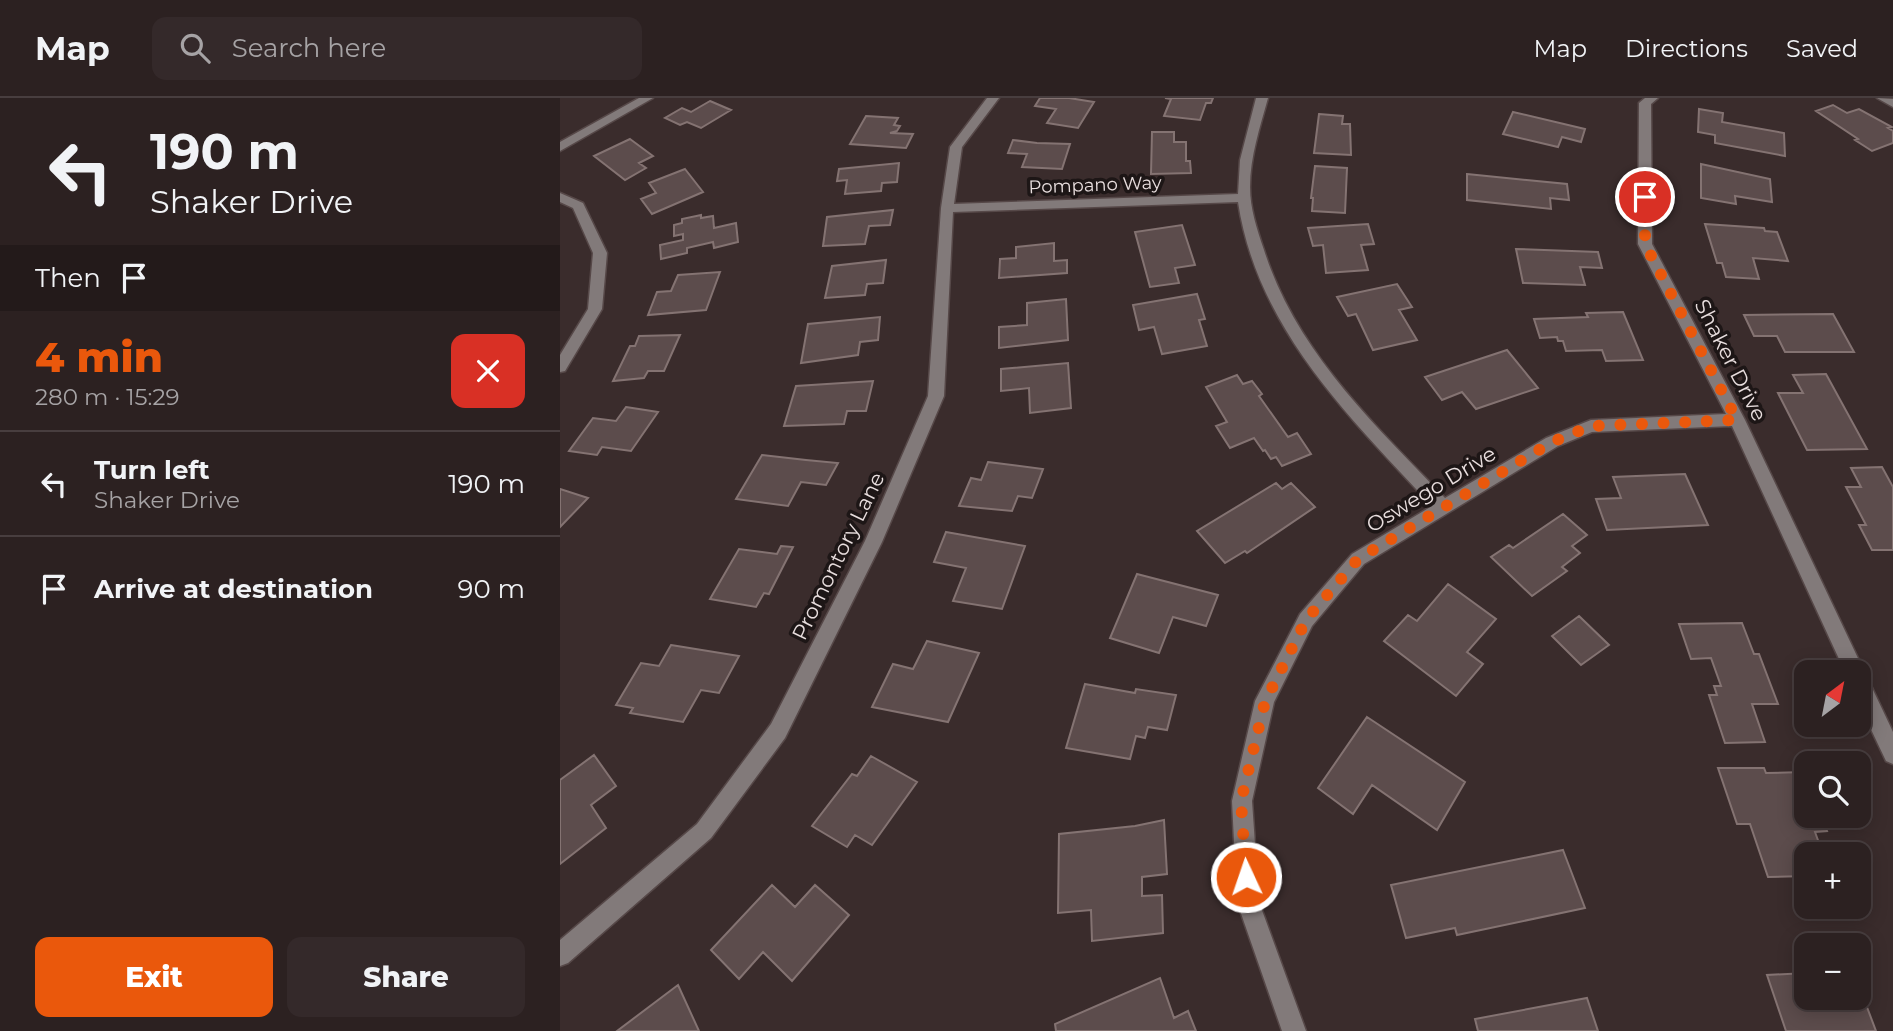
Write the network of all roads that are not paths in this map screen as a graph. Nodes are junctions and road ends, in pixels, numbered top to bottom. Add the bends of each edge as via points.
1 (647, 98) edge
2 (993, 98) edge
3 (1262, 98) edge
4 (1652, 98) edge
5 (1883, 98) edge
6 (1893, 103) edge
7 (560, 147) edge
8 (560, 197) edge
9 (1244, 198) junction
10 (947, 208) junction
11 (560, 367) edge
12 (1737, 420) junction
13 (1443, 507) junction
14 (1848, 660) edge
15 (1871, 708) edge
16 (1893, 754) edge
17 (560, 955) edge
18 (1294, 1031) edge

1 - 7 street
2 - 10 street, Promontory Lane via 956,147
3 - 9 street via 1245,164
4 - 12 street, Shaker Drive via 1645,103 1645,244
5 - 6 street
8 - 11 street via 578,206 600,253 595,309
9 - 10 street, Pompano Way
9 - 13 street via 1259,261 1284,320 1320,375
10 - 17 street, Promontory Lane via 936,396 873,542 778,731 704,831
12 - 13 street, Oswego Drive via 1591,426 1552,442
12 - 14 street, Shaker Drive
13 - 18 street, Oswego Drive via 1358,559 1306,620 1265,702 1241,801 1248,902
15 - 16 street

